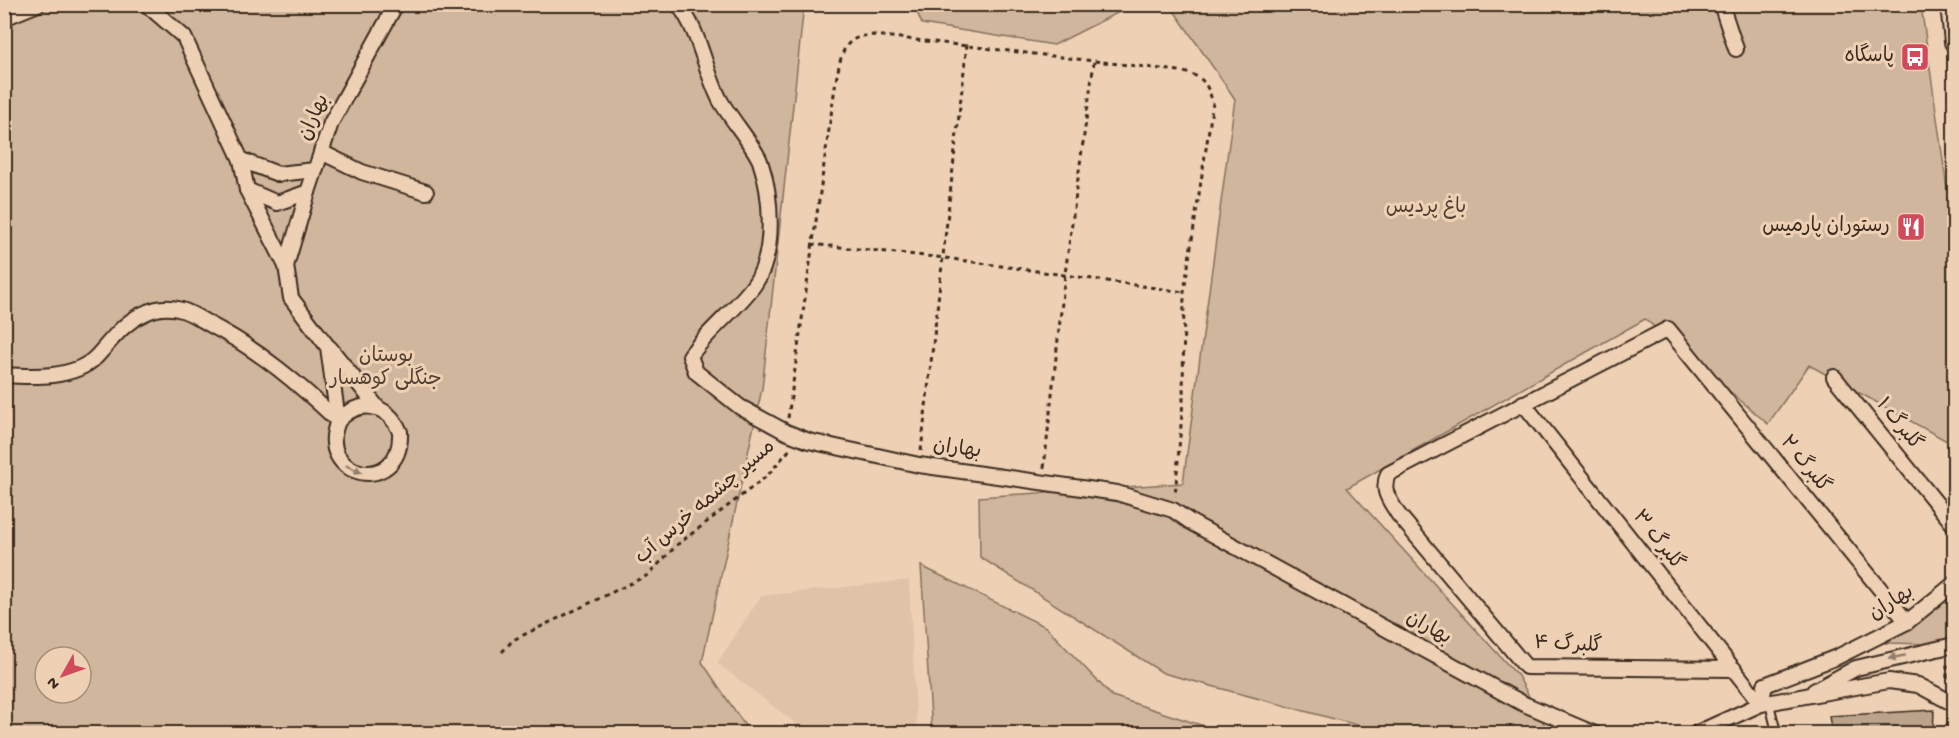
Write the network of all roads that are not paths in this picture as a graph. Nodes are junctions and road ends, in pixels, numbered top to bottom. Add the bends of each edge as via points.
1 (38, 4) edge
2 (146, 4) edge
3 (396, 4) edge
4 (678, 4) edge
5 (1721, 4) edge
6 (1950, 4) edge
7 (4, 18) edge
8 (1954, 42) edge
9 (1736, 49) dead end
10 (321, 152) junction
11 (241, 160) junction
12 (315, 170) junction
13 (247, 190) junction
14 (308, 192) junction
15 (426, 192) dead end
16 (286, 266) junction
17 (328, 346) junction
18 (4, 375) edge
19 (1834, 377) dead end
20 (1523, 403) junction
21 (377, 407) junction
22 (338, 421) junction
23 (1954, 525) edge
24 (1954, 584) edge
25 (1907, 622) junction
26 (1954, 645) edge
27 (1734, 669) junction
28 (1765, 685) junction
29 (1802, 698) junction
30 (1761, 704) junction
31 (1954, 704) edge
32 (1595, 734) edge
33 (1695, 734) edge
34 (1777, 734) edge

1 - 7 street
2 - 11 street via 184,37
3 - 10 street, بهاران via 331,123
4 - 32 street, بهاران via 688,16 726,112 759,160 768,207 769,252 755,284 690,356 696,372 740,407 801,438 919,465 1117,493 1173,510 1524,704
5 - 9 street
6 - 8 main road
10 - 12 street, بهاران
10 - 15 street via 362,172
11 - 12 street via 278,174
11 - 13 street
12 - 14 street, بهاران
13 - 14 street via 278,203
13 - 16 street
14 - 16 street, بهاران
16 - 17 street via 291,298
17 - 21 street
17 - 22 street
18 - 22 street via 67,373 93,360 122,328 141,314 161,307 182,310 229,334 292,377
19 - 23 street, گلبرگ ۱
20 - 25 street, گلبرگ ۲ via 1664,329 1671,332
20 - 27 street, گلبرگ ۳
20 - 27 street, گلبرگ ۴ via 1388,474 1385,494 1398,514 1526,667
21 - 22 street via 354,408
22 -> 21 street via 333,442 341,462 359,473 381,471 397,455 400,432 395,421
24 - 25 street, بهاران
25 - 28 street, بهاران via 1837,657
26 -> 29 street via 1856,668
27 - 30 street, گلبرگ ۳
28 - 30 street
28 - 34 lane
29 - 30 street
29 - 31 street via 1889,681 1918,685
30 - 33 street

